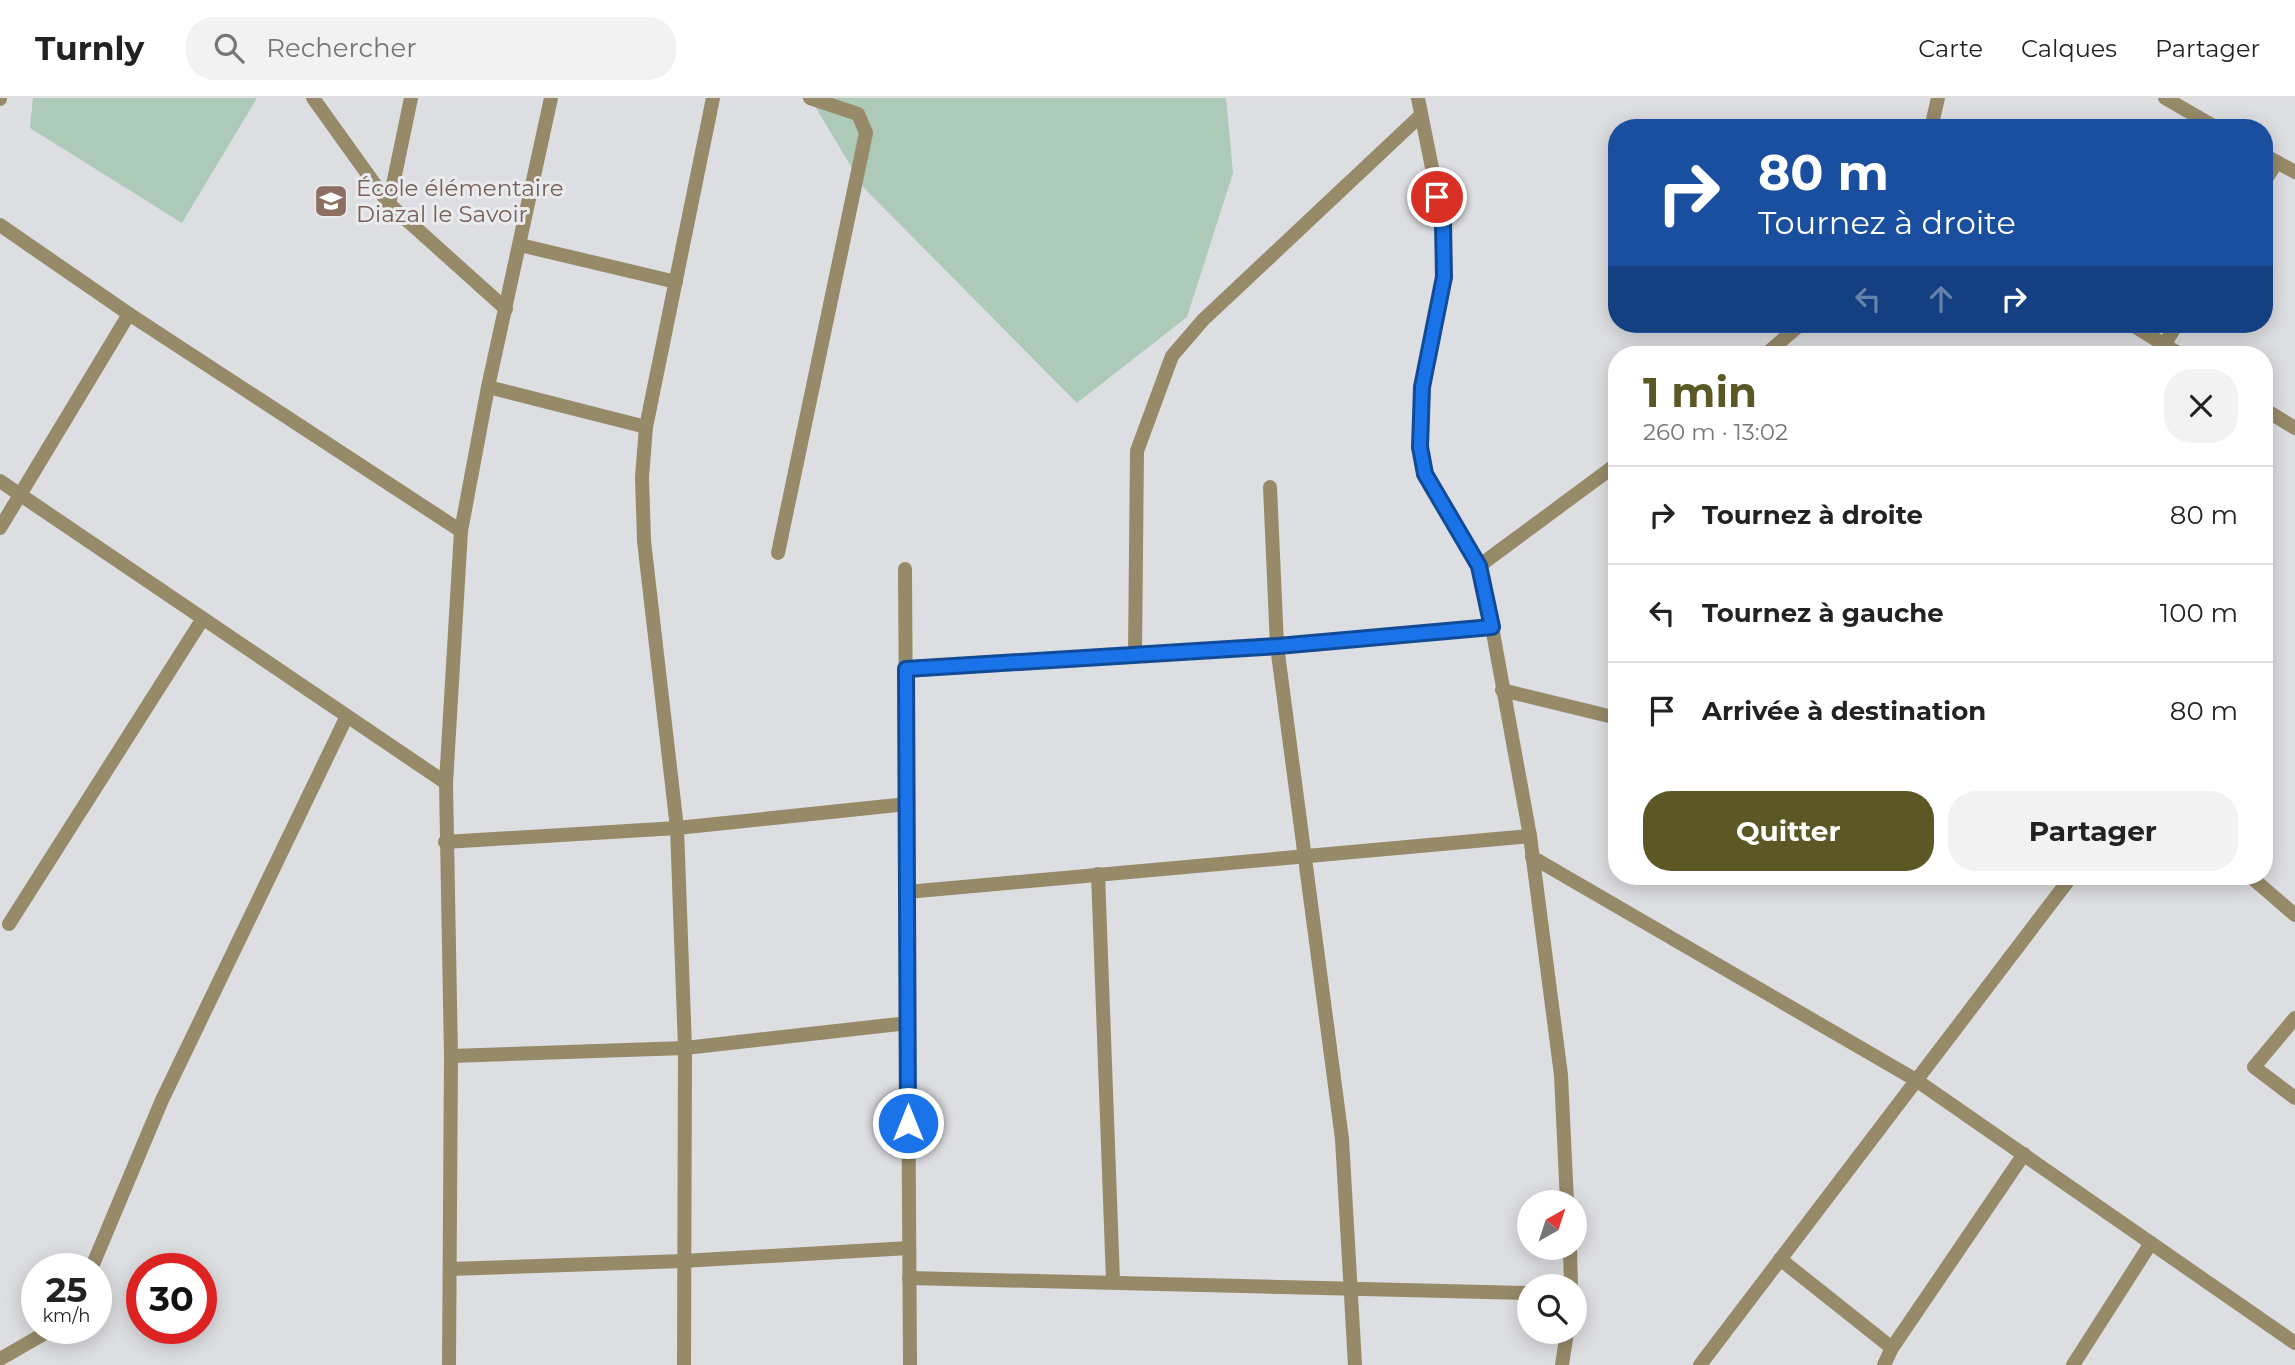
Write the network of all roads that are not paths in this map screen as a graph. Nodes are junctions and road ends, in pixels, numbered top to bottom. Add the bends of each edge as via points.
1 (313, 98) edge
2 (411, 98) edge
3 (551, 98) edge
4 (713, 98) edge
5 (810, 98) edge
6 (1418, 98) edge
7 (1938, 98) edge
8 (2165, 98) edge
9 (1419, 117) junction
10 (1933, 119) edge
11 (2201, 119) edge
12 (2273, 159) edge
13 (2295, 172) edge
14 (389, 204) junction
15 (0, 225) edge
16 (520, 245) junction
17 (676, 282) junction
18 (506, 309) junction
19 (129, 314) junction
20 (1791, 333) edge
21 (2145, 333) edge
22 (2171, 333) edge
23 (2164, 345) joint
24 (1775, 346) edge
25 (488, 387) junction
26 (2273, 414) edge
27 (646, 427) junction
28 (2295, 428) edge
29 (1608, 471) edge
30 (0, 481) edge
31 (1270, 487) dead end
32 (20, 495) junction
33 (0, 528) edge
34 (461, 531) junction
35 (778, 553) dead end
36 (1479, 566) junction
37 (905, 569) dead end
38 (202, 620) junction
39 (1492, 627) junction
40 (1278, 646) junction
41 (1135, 653) junction
42 (906, 669) junction
43 (1502, 690) junction
44 (1608, 716) edge
45 (346, 718) junction
46 (446, 783) junction
47 (907, 804) junction
48 (677, 828) junction
49 (1530, 836) junction
50 (445, 842) junction
51 (1305, 856) junction
52 (1532, 857) junction
53 (1098, 874) junction
54 (2065, 885) edge
55 (2260, 885) edge
56 (907, 892) junction
57 (2295, 915) edge
58 (9, 924) dead end
59 (2295, 1018) edge
60 (908, 1023) junction
61 (685, 1048) junction
62 (451, 1056) junction
63 (1916, 1080) junction
64 (2295, 1098) edge
65 (2024, 1154) junction
66 (1566, 1190) edge
67 (2151, 1243) junction
68 (909, 1248) junction
69 (98, 1253) edge
70 (1780, 1259) junction
71 (684, 1261) junction
72 (450, 1269) junction
73 (909, 1278) junction
74 (1113, 1282) junction
75 (1350, 1288) junction
76 (1517, 1293) edge
77 (2295, 1343) edge
78 (26, 1344) edge
79 (1565, 1344) edge
80 (1892, 1348) junction
81 (0, 1359) edge
82 (449, 1365) edge
83 (684, 1365) edge
84 (909, 1365) edge
85 (1355, 1365) edge
86 (1562, 1365) edge
87 (1700, 1365) edge
88 (1884, 1365) edge
89 (2073, 1365) edge

1 - 14 street
2 - 14 street
3 - 16 street
4 - 17 street
5 - 35 street via 858,114 866,133
6 - 9 street
7 - 10 street
8 - 11 street
9 - 36 street via 1443,223 1444,277 1422,387 1420,447 1425,474
9 - 41 street via 1203,320 1172,356 1137,451
12 - 13 street
14 - 18 street
15 - 19 street
16 - 17 street
16 - 18 street
17 - 27 street
18 - 25 street
19 - 32 street
19 - 34 street
20 - 24 street
21 - 23 street
22 - 23 street
25 - 27 street
25 - 34 street
26 - 28 street
27 - 48 street via 644,541
29 - 36 street
30 - 32 street
31 - 40 street
32 - 33 street
32 - 38 street
34 - 46 street
36 - 39 street
37 - 42 street
38 - 45 street
38 - 58 street
39 - 40 street
39 - 43 street
40 - 41 street
40 - 51 street
41 - 42 street
42 - 47 street
43 - 44 street
43 - 49 street
45 - 46 street
45 - 69 street via 162,1100
46 - 50 street
47 - 48 street
47 - 56 street
48 - 50 street
48 - 61 street
49 - 51 street
49 - 52 street
50 - 62 street
51 - 53 street
51 - 75 street via 1342,1139
52 - 63 street
52 - 66 street via 1561,1075
53 - 56 street
53 - 74 street
54 - 63 street
55 - 57 street
56 - 60 street
59 - 64 street via 2254,1067
60 - 61 street
60 - 68 street
61 - 62 street
61 - 71 street
62 - 72 street
63 - 65 street
63 - 70 street
65 - 67 street
65 - 80 street
67 - 77 street
67 - 89 street
68 - 71 street
68 - 73 street
70 - 80 street
70 - 87 street
71 - 72 street
71 - 83 street
72 - 82 street
73 - 74 street
73 - 84 street
74 - 75 street
75 - 76 street
75 - 85 street
78 - 81 street
79 - 86 street
80 - 88 street

